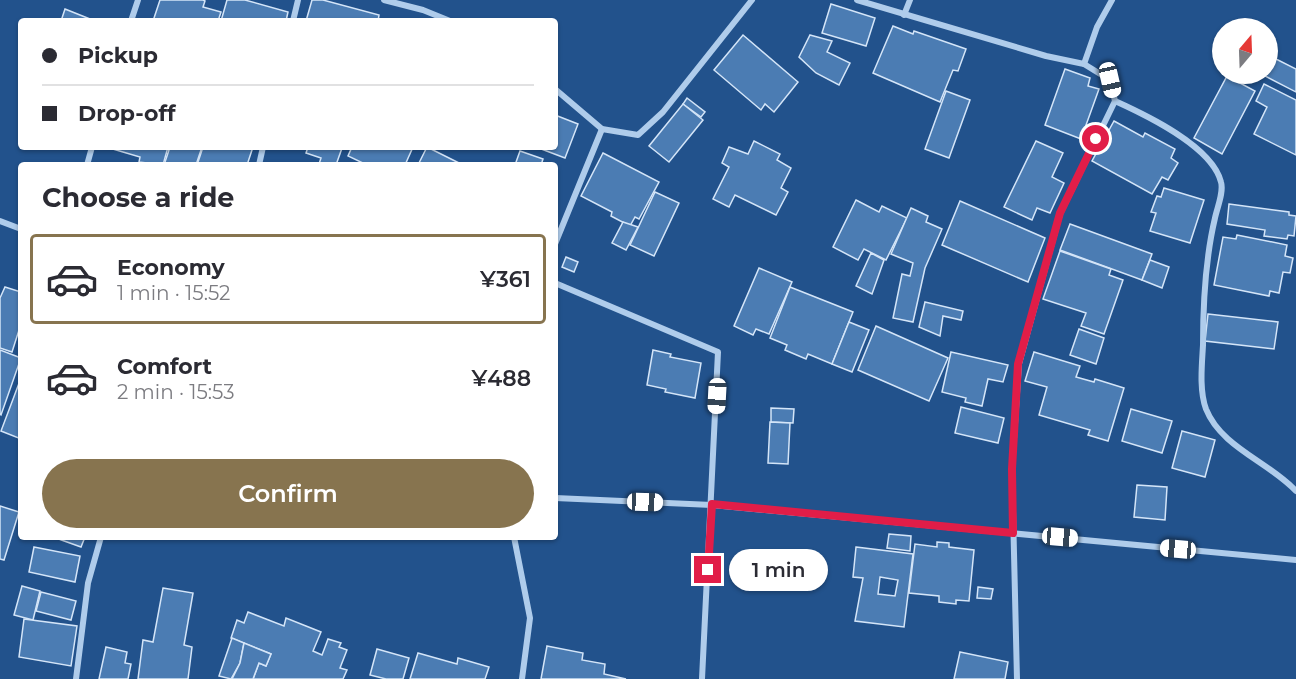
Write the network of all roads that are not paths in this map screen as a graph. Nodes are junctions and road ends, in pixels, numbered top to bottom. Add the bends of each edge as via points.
1 (138, 0) edge
2 (297, 0) edge
3 (384, 0) edge
4 (752, 0) edge
5 (857, 0) edge
6 (910, 0) edge
7 (1112, 0) edge
8 (904, 15) junction
9 (132, 18) edge
10 (294, 18) edge
11 (443, 18) edge
12 (1084, 64) junction
13 (558, 92) edge
14 (1115, 101) junction
15 (602, 129) junction
16 (0, 221) edge
17 (18, 228) edge
18 (558, 237) edge
19 (558, 284) edge
20 (1296, 491) edge
21 (558, 498) edge
22 (712, 504) junction
23 (1013, 533) junction
24 (100, 540) edge
25 (515, 540) edge
26 (1296, 560) edge
27 (76, 679) edge
28 (522, 679) edge
29 (702, 679) edge
30 (1017, 679) edge

1 - 9 street
2 - 10 street
3 - 11 street
4 - 15 street via 663,112 638,135
5 - 8 street
6 - 8 street
7 - 12 street via 1096,27
8 - 12 street
12 - 14 street via 1110,80
13 - 15 street
14 - 20 street via 1158,120 1201,152 1221,181 1204,285 1202,375 1206,408 1226,437
14 - 23 street via 1060,213 1018,364
15 - 18 street
16 - 17 street
19 - 22 street via 718,352
21 - 22 street
22 - 23 street
22 - 29 street
23 - 26 street
23 - 30 street
24 - 27 street via 88,583
25 - 28 street via 530,618

